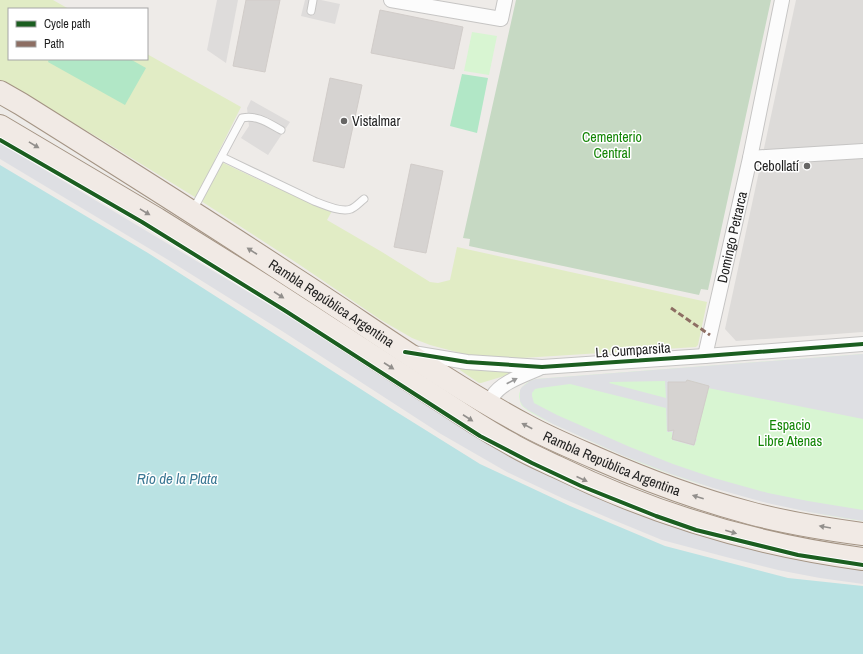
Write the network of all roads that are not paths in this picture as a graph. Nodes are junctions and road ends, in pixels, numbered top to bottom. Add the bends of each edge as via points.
1 (313, 0) edge
2 (391, 0) edge
3 (505, 0) edge
4 (782, 0) edge
5 (411, 2) edge
6 (311, 11) dead end
7 (0, 92) edge
8 (0, 126) edge
9 (281, 130) dead end
10 (863, 151) edge
11 (222, 157) junction
12 (750, 158) junction
13 (364, 199) dead end
14 (192, 212) junction
15 (863, 344) edge
16 (405, 352) junction
17 (705, 356) junction
18 (542, 367) junction
19 (490, 405) junction
20 (863, 534) edge
21 (863, 559) edge

1 - 6 lane
2 - 5 street
3 - 5 street via 501,19
4 - 12 street, Domingo Petrarca
7 - 14 main road, Rambla República Argentina
8 -> 21 main road, Rambla República Argentina via 158,219 477,424 537,458 607,490 684,519 744,536
9 - 11 lane via 257,118 242,118
10 - 12 street
11 - 13 lane via 328,206 351,209
11 - 14 lane
12 - 17 street, Domingo Petrarca
16 -> 14 main road, Rambla República Argentina
15 - 17 street, La Cumparsita
16 - 18 street, La Cumparsita via 467,362
16 - 19 main road, Rambla República Argentina
17 - 18 street, La Cumparsita
19 -> 18 street, La Cumparsita via 499,389
20 -> 19 main road, Rambla República Argentina via 753,514 669,488 547,436

